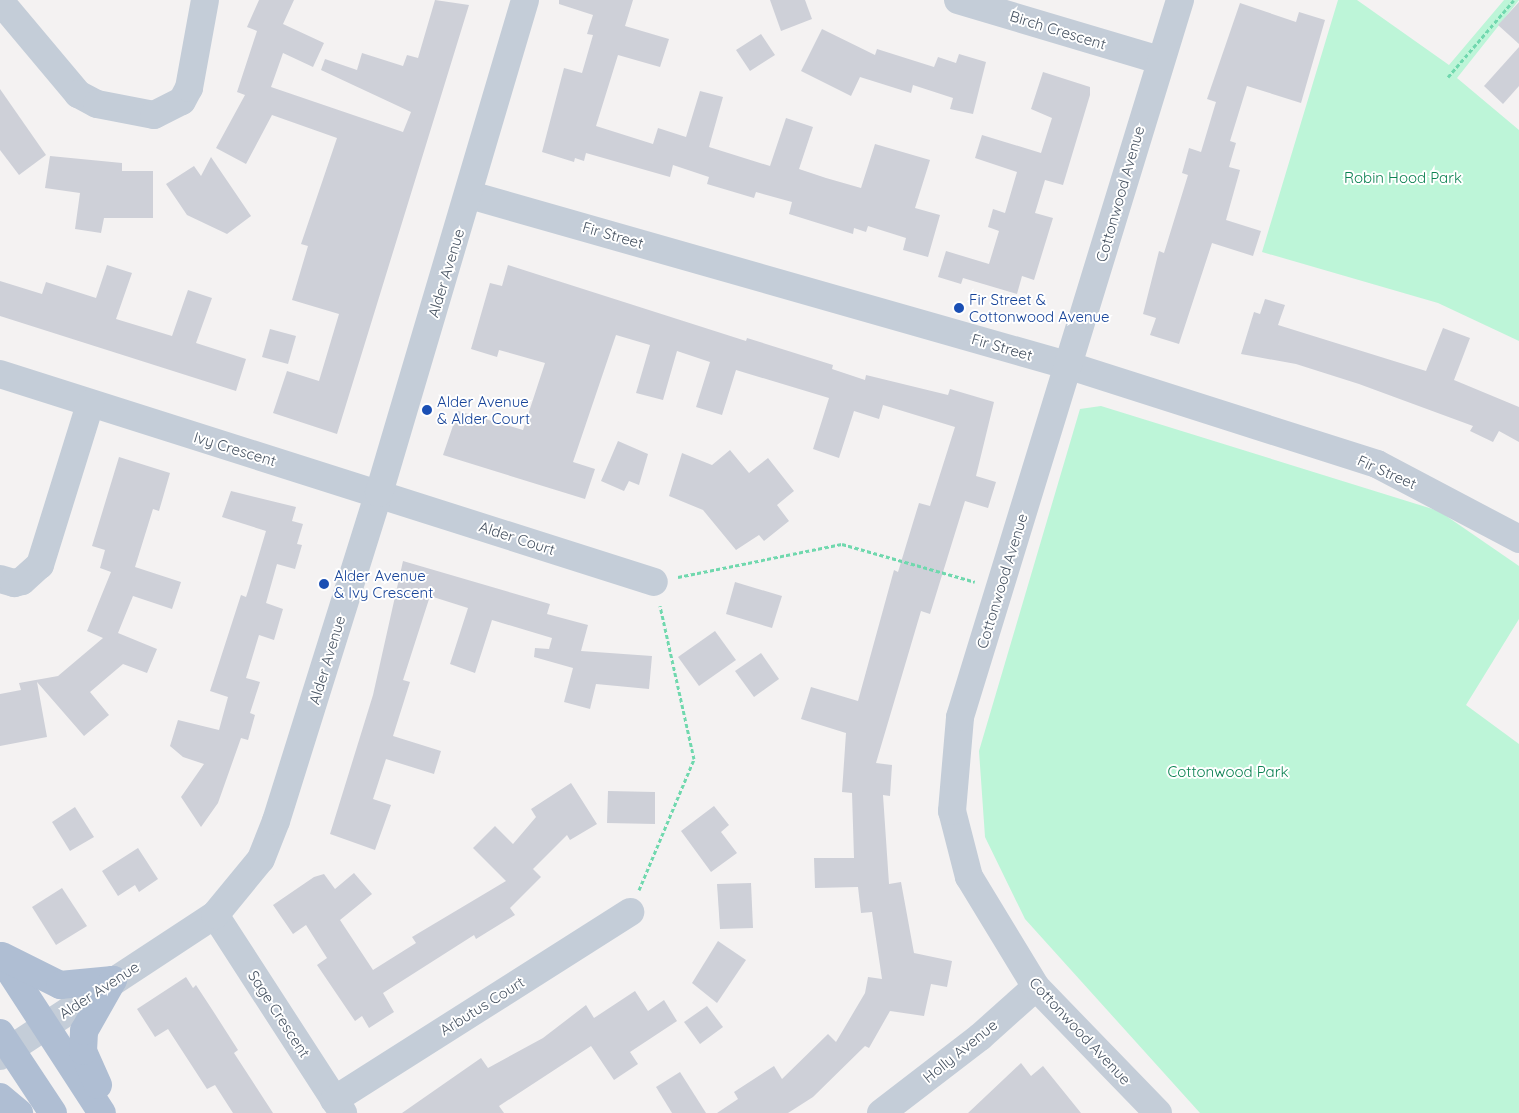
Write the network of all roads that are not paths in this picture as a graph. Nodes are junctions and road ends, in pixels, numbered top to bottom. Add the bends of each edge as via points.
1 (205, 0) edge
2 (525, 0) edge
3 (958, 0) edge
4 (1180, 0) edge
5 (7, 6) edge
6 (1159, 60) junction
7 (470, 195) junction
8 (1070, 366) junction
9 (0, 374) edge
10 (90, 404) junction
11 (379, 493) junction
12 (1519, 539) edge
13 (0, 579) edge
14 (654, 582) road end
15 (630, 912) road end
16 (215, 915) junction
17 (0, 956) edge
18 (113, 980) junction
19 (1036, 987) junction
20 (45, 1024) junction
21 (3, 1046) edge
22 (0, 1097) edge
23 (338, 1106) edge
24 (19, 1113) edge
25 (53, 1113) edge
26 (102, 1113) edge
27 (110, 1113) edge
28 (881, 1113) edge
29 (1158, 1113) edge

1 - 5 street via 189,88 182,101 154,115 87,100
2 - 7 street, Alder Avenue
3 - 6 street, Birch Crescent
4 - 6 street, Cottonwood Avenue
6 - 8 street, Cottonwood Avenue
7 - 8 street, Fir Street
7 - 11 street, Alder Avenue
8 - 12 street, Fir Street via 1377,464
8 - 19 street, Cottonwood Avenue via 960,717 952,811 969,877
9 - 10 street, Ivy Crescent
10 - 11 street, Ivy Crescent
10 - 13 street via 40,565 22,581 14,583
11 - 14 street, Alder Court
11 - 16 street, Alder Avenue via 276,821 261,859
15 - 23 street, Arbutus Court
16 - 18 street, Alder Avenue
16 - 23 street, Sage Crescent
17 - 18 main road via 60,985
17 - 20 main road
18 - 20 street, Alder Avenue
18 - 27 main road via 84,1031 83,1051
19 - 28 street, Holly Avenue via 980,1037
19 - 29 street, Cottonwood Avenue
20 - 21 street, Alder Avenue
20 - 26 main road
21 - 25 main road
22 - 24 main road

